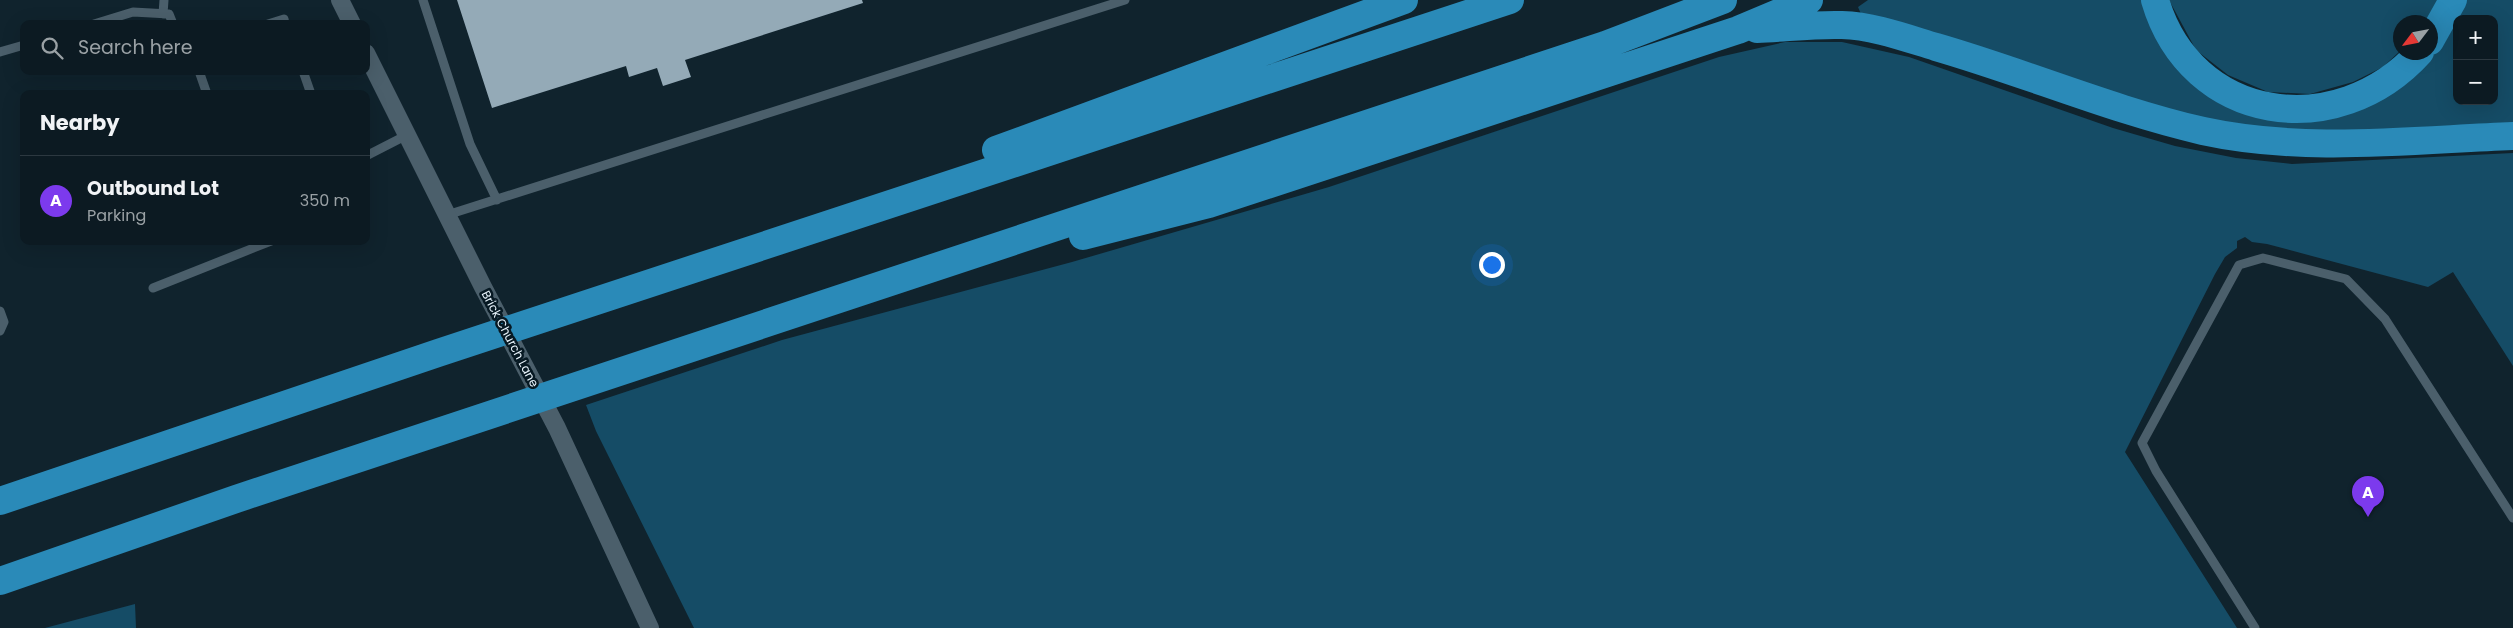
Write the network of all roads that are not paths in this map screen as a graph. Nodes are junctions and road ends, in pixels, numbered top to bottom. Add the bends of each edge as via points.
1 (164, 0) edge
2 (340, 0) edge
3 (423, 0) edge
4 (1125, 0) edge
5 (1404, 0) edge
6 (1510, 0) edge
7 (1723, 0) edge
8 (1809, 0) edge
9 (2154, 0) edge
10 (2454, 0) edge
11 (163, 14) junction
12 (107, 20) edge
13 (171, 20) edge
14 (350, 20) edge
15 (2438, 27) edge
16 (1738, 30) junction
17 (20, 46) edge
18 (0, 52) edge
19 (2412, 60) edge
20 (370, 61) edge
21 (200, 75) edge
22 (304, 75) edge
23 (206, 90) edge
24 (310, 90) edge
25 (407, 135) junction
26 (2513, 136) edge
27 (370, 154) edge
28 (496, 200) junction
29 (447, 215) junction
30 (776, 242) junction
31 (261, 245) edge
32 (153, 288) dead end
33 (868, 290) junction
34 (0, 312) edge
35 (0, 331) edge
36 (0, 501) edge
37 (2513, 518) edge
38 (0, 581) edge
39 (650, 628) edge
40 (2255, 628) edge

1 - 11 lane
2 - 14 street
3 - 28 lane via 470,144
4 - 28 lane
5 - 30 highway via 939,172
6 - 30 highway
7 - 33 highway via 1606,45
8 - 16 highway
9 - 19 highway via 2174,46 2197,72 2221,90 2243,101 2266,107 2310,108 2353,98 2395,76
10 - 15 highway
11 - 12 lane via 133,12
11 - 13 lane via 169,14
16 - 26 highway via 1843,25 1888,33 2157,118 2255,140 2307,143
16 - 33 highway via 1209,204
17 - 18 lane
20 - 25 street, Brick Church Lane
21 - 23 lane
22 - 24 lane
25 - 27 lane
25 - 29 street, Brick Church Lane
28 - 29 lane
29 - 39 street, Brick Church Lane via 557,428
30 - 36 highway
31 - 32 lane
33 - 38 highway via 236,499
34 - 35 lane via 4,322
37 - 40 lane via 2385,319 2346,279 2263,258 2239,265 2142,443 2156,471

